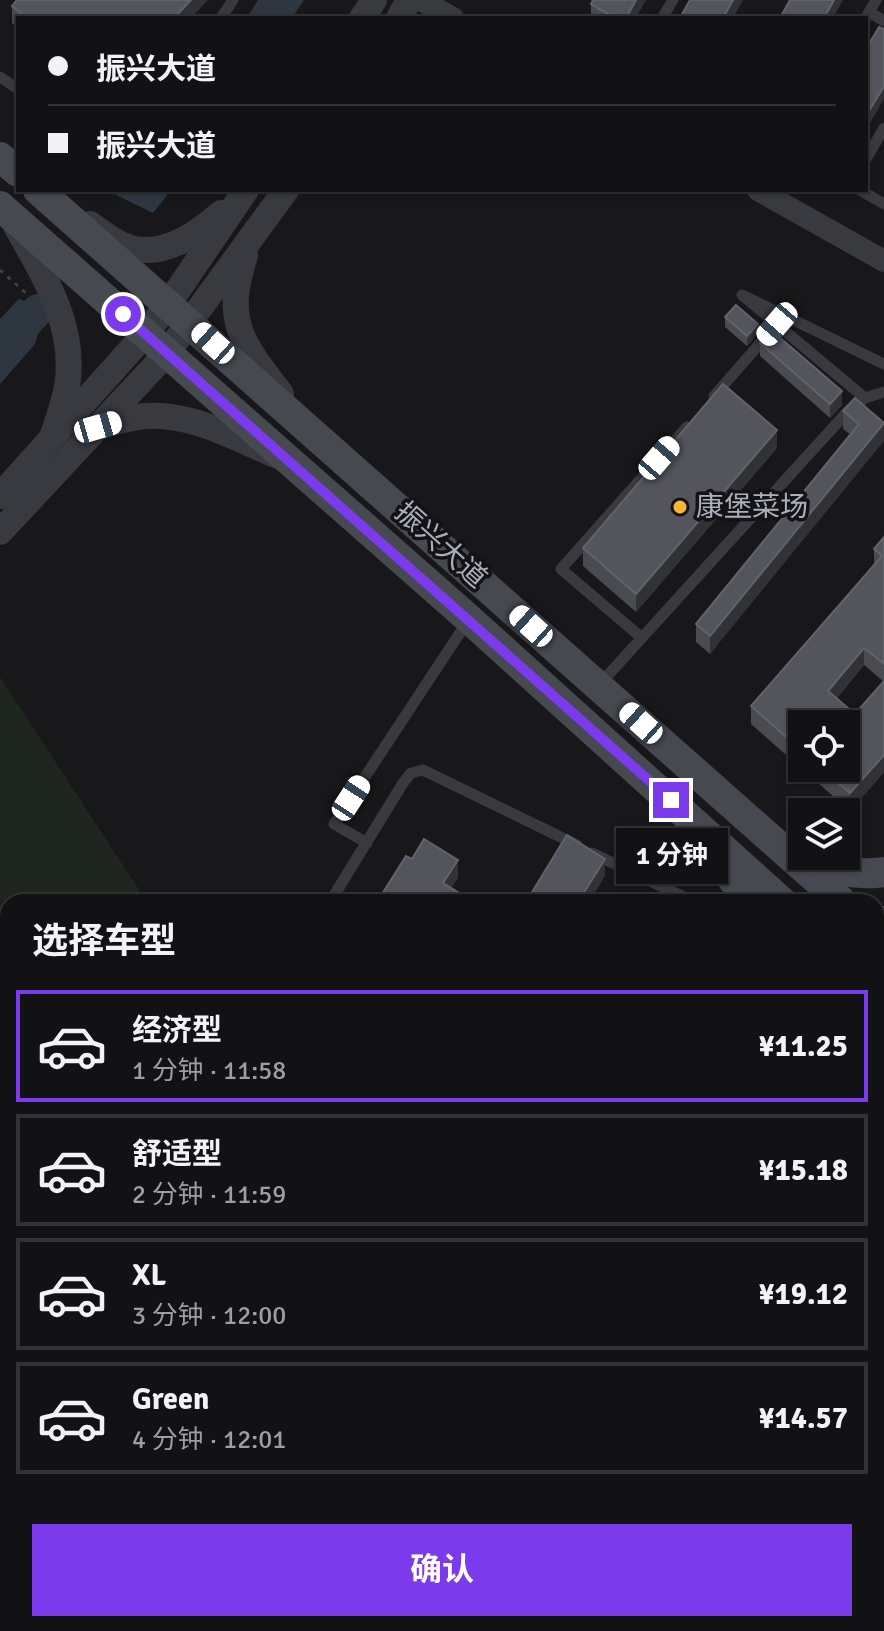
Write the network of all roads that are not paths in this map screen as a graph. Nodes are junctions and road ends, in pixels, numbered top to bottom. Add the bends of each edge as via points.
1 (421, 0) edge
2 (876, 0) edge
3 (868, 15) edge
4 (449, 16) edge
5 (884, 21) edge
6 (884, 128) edge
7 (868, 156) edge
8 (0, 157) edge
9 (16, 170) edge
10 (244, 192) edge
11 (285, 192) edge
12 (762, 192) edge
13 (863, 192) edge
14 (46, 197) edge
15 (884, 204) edge
16 (4, 210) edge
17 (251, 238) junction
18 (884, 261) edge
19 (180, 313) junction
20 (777, 324) junction
21 (156, 344) junction
22 (884, 364) edge
23 (884, 392) edge
24 (865, 398) junction
25 (705, 406) edge
26 (695, 418) edge
27 (306, 425) junction
28 (98, 427) junction
29 (51, 441) junction
30 (289, 460) junction
31 (0, 496) edge
32 (0, 532) edge
33 (469, 619) junction
34 (642, 638) junction
35 (599, 686) junction
36 (703, 778) junction
37 (671, 800) junction
38 (367, 843) junction
39 (788, 843) edge
40 (838, 870) edge
41 (884, 872) edge
42 (335, 894) edge
43 (678, 894) edge
44 (743, 894) edge
45 (773, 894) edge
46 (833, 894) edge

1 - 4 street
2 - 3 lane
3 - 5 lane
6 - 7 lane
8 - 9 main road
10 - 14 street via 202,230 157,249 120,243
10 - 19 street
11 - 17 street
12 - 18 street
13 - 15 lane
14 - 19 main road, 振兴大道
16 - 21 main road, 振兴大道
16 - 29 street via 56,298 64,327 67,387
17 - 19 street
17 - 27 street via 238,279 238,330 248,351
19 - 21 street
19 - 27 main road, 振兴大道
20 - 22 lane via 742,295
20 - 24 lane
20 - 25 lane
21 - 28 street
21 - 29 street
21 - 30 main road, 振兴大道
23 - 24 lane
24 - 34 lane
26 - 34 lane via 561,569
27 - 35 main road, 振兴大道
28 - 30 street via 148,415 178,418
28 - 32 street
29 - 31 street
30 - 33 main road, 振兴大道
33 - 37 main road, 振兴大道
33 - 38 lane via 334,824
34 - 35 lane
35 - 36 main road, 振兴大道
36 - 39 main road
36 - 46 main road, 振兴大道
37 - 44 main road
37 - 45 main road, 振兴大道
38 - 42 lane
38 - 43 lane via 403,783 411,773 423,770
40 - 41 main road

